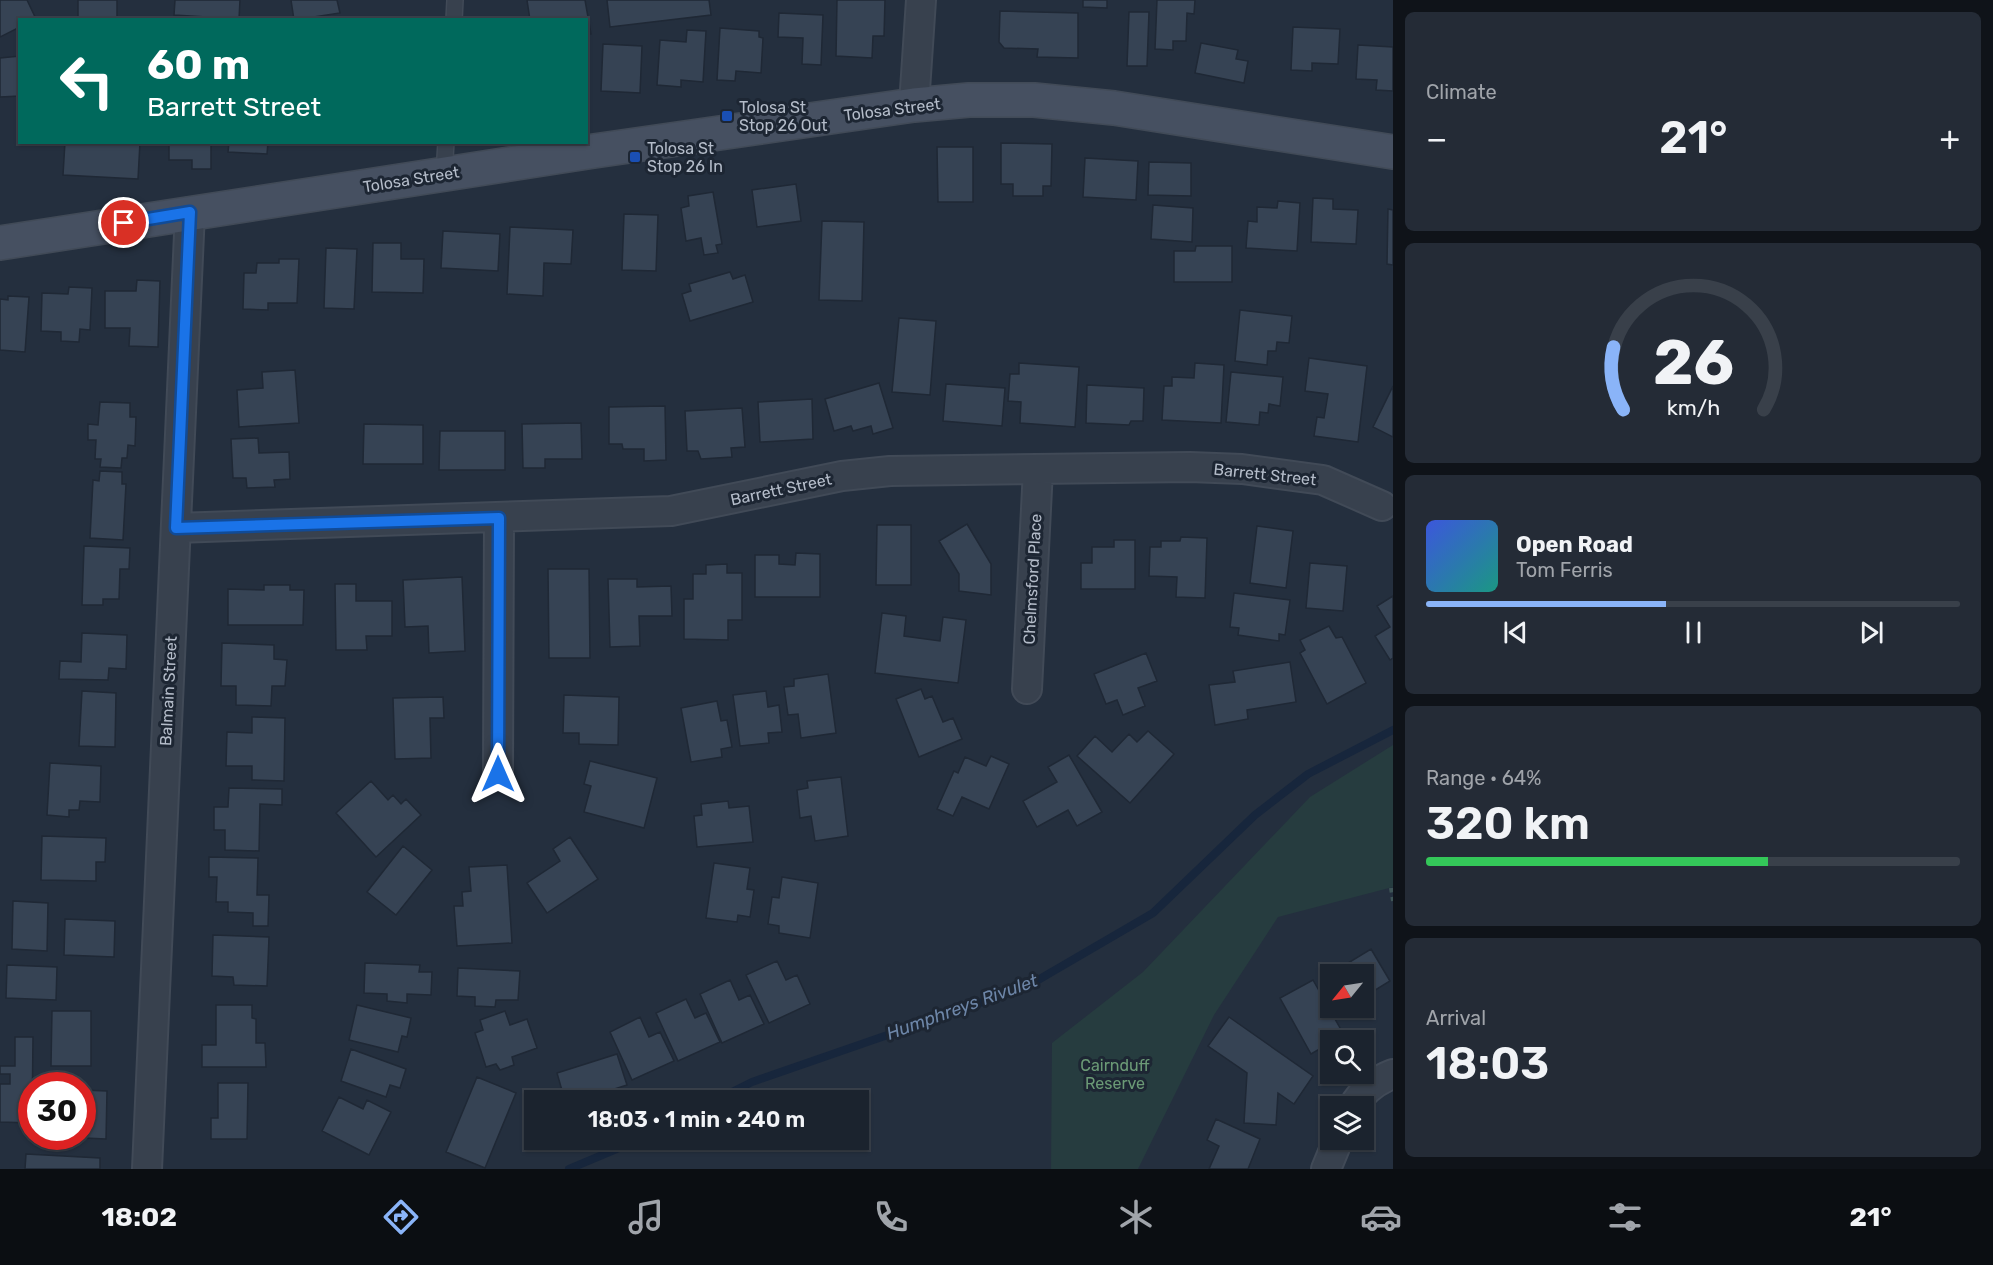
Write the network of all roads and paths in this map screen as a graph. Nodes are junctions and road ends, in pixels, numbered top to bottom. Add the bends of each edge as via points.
1 (455, 0) edge
2 (921, 0) edge
3 (454, 18) edge
4 (914, 105) junction
5 (588, 142) edge
6 (569, 144) edge
7 (1393, 152) edge
8 (445, 158) edge
9 (190, 212) junction
10 (0, 243) edge
11 (1038, 469) junction
12 (1382, 506) dead end
13 (499, 518) junction
14 (176, 528) junction
15 (1027, 689) dead end
16 (498, 774) dead end
17 (1390, 888) dead end
18 (1393, 901) edge
19 (1393, 1074) edge
20 (1362, 1096) edge
21 (1334, 1150) edge
22 (147, 1169) edge
23 (1326, 1169) edge

1 - 3 lane
2 - 4 street
4 - 5 street, Tolosa Street
4 - 7 street, Tolosa Street via 1034,100 1114,108
6 - 8 street, Tolosa Street
8 - 9 street, Tolosa Street
9 - 10 street, Tolosa Street
9 - 14 street, Balmain Street
11 - 12 street, Barrett Street via 1242,470 1323,480
11 - 13 street, Barrett Street via 890,471 842,476 671,510
11 - 15 street, Chelmsford Place
13 - 14 street, Barrett Street
13 - 16 street
14 - 22 street, Balmain Street
17 - 18 path
19 - 20 street via 1383,1077
21 - 23 street

